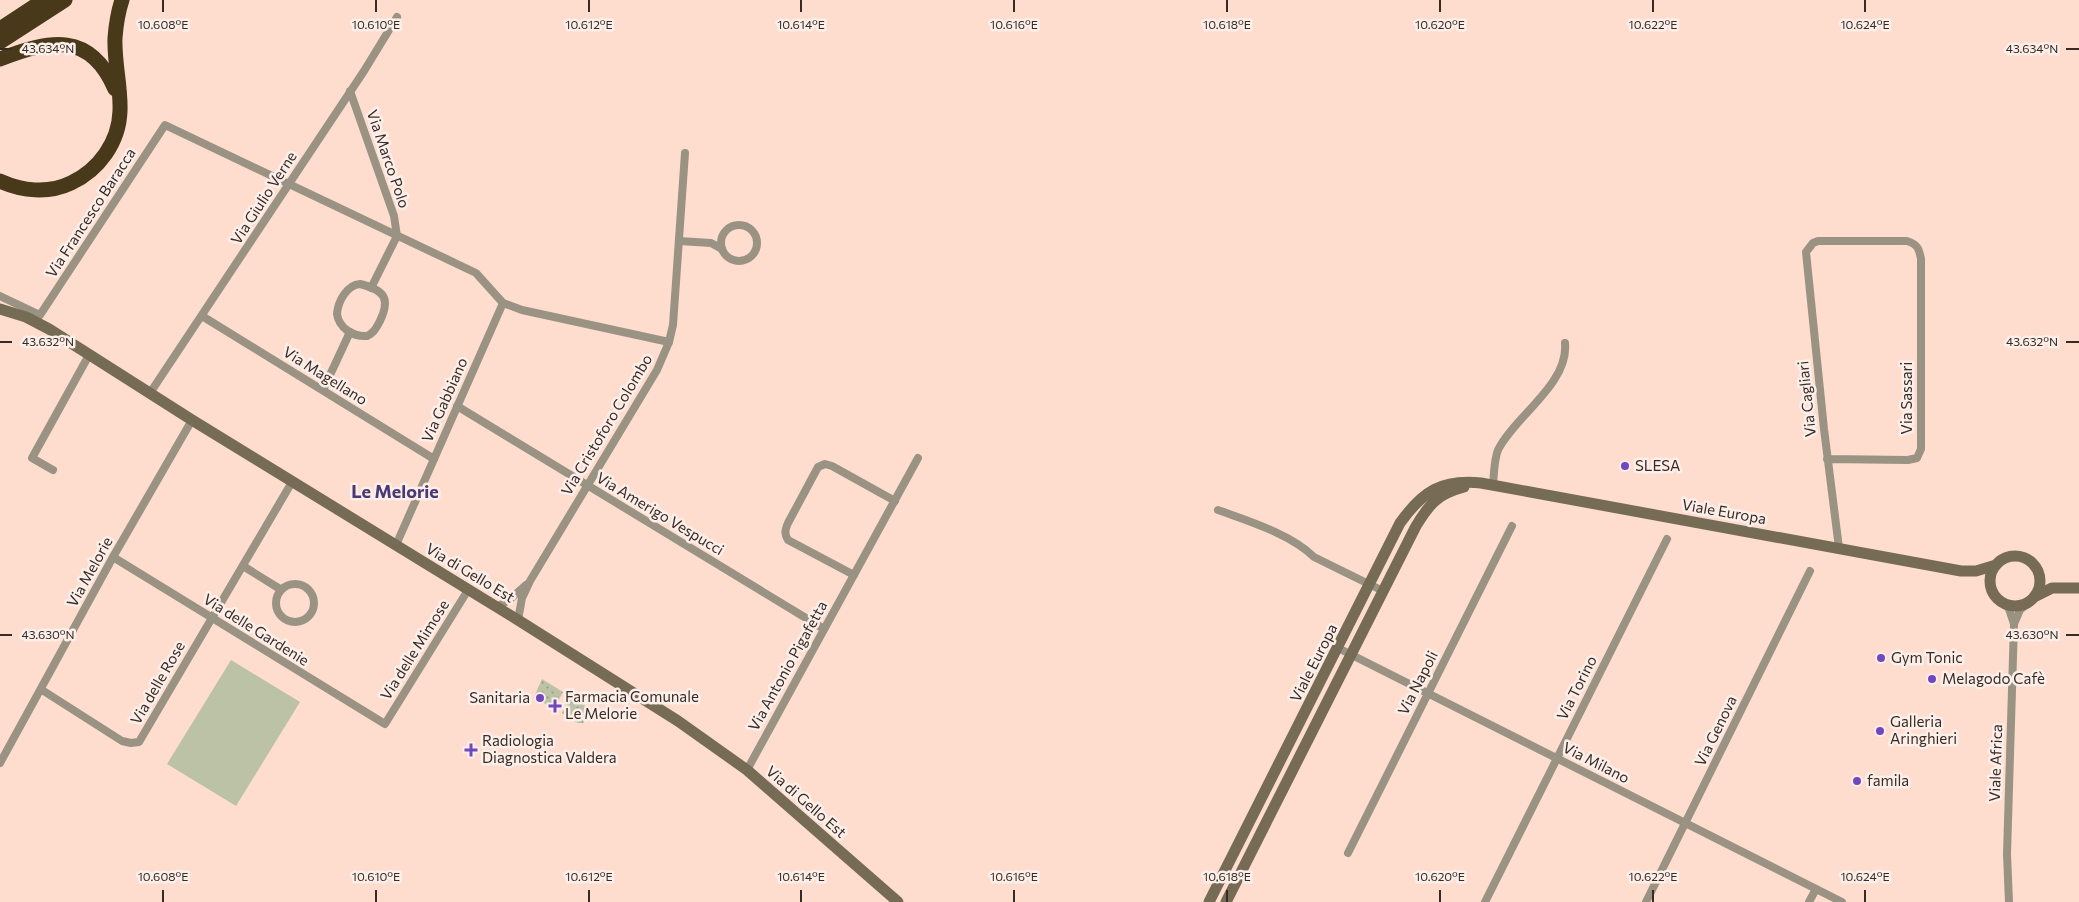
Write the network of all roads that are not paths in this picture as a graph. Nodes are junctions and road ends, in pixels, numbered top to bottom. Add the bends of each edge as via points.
1 (44, 0) edge
2 (65, 0) edge
3 (122, 0) edge
4 (397, 17) dead end
5 (18, 24) junction
6 (0, 29) edge
7 (0, 42) edge
8 (0, 58) edge
9 (350, 91) junction
10 (119, 98) junction
11 (684, 153) dead end
12 (0, 181) edge
13 (289, 184) junction
14 (397, 236) junction
15 (722, 237) junction
16 (679, 241) junction
17 (712, 243) junction
18 (722, 248) junction
19 (1918, 248) joint
20 (371, 288) junction
21 (0, 296) edge
22 (503, 303) junction
23 (0, 309) edge
24 (202, 316) junction
25 (350, 332) junction
26 (669, 342) junction
27 (1565, 343) dead end
28 (89, 355) junction
29 (323, 390) junction
30 (150, 393) junction
31 (457, 406) junction
32 (192, 420) junction
33 (918, 458) dead end
34 (434, 459) junction
35 (1827, 459) junction
36 (54, 470) dead end
37 (292, 482) junction
38 (1487, 484) junction
39 (587, 485) junction
40 (895, 501) junction
41 (1218, 510) dead end
42 (1512, 526) dead end
43 (1667, 539) dead end
44 (396, 546) junction
45 (1839, 548) junction
46 (113, 558) junction
47 (1996, 565) junction
48 (243, 566) junction
49 (1961, 570) junction
50 (1810, 571) dead end
51 (2039, 573) junction
52 (854, 575) junction
53 (530, 581) junction
54 (1369, 585) junction
55 (2074, 587) edge
56 (280, 589) junction
57 (1991, 589) junction
58 (468, 590) junction
59 (1383, 591) junction
60 (2031, 600) junction
61 (2004, 603) junction
62 (497, 607) junction
63 (211, 618) junction
64 (518, 620) junction
65 (2014, 624) junction
66 (824, 629) junction
67 (1338, 648) junction
68 (1352, 654) junction
69 (42, 690) junction
70 (1428, 693) junction
71 (385, 724) joint
72 (1557, 759) junction
73 (0, 764) edge
74 (747, 770) junction
75 (1685, 823) junction
76 (1348, 853) dead end
77 (1816, 889) junction
78 (898, 902) edge
79 (1209, 902) edge
80 (1226, 902) edge
81 (1484, 902) edge
82 (1646, 902) edge
83 (1809, 902) edge
84 (1842, 902) edge
85 (2009, 902) edge

1 - 5 highway
2 - 5 highway
3 - 10 highway via 115,39
4 - 9 street, Via Giulio Verne
5 - 6 highway
5 - 7 highway
8 - 10 highway via 36,46 60,43 81,48 105,69
9 - 13 street, Via Giulio Verne
9 - 14 street, Via Marco Polo via 394,216
10 - 12 highway via 119,122 111,144 101,160 85,174 66,185 39,190 18,188
11 - 16 street, Via Cristoforo Colombo
13 - 14 street
13 - 21 street, Via Francesco Baracca via 165,125 40,315
13 - 24 street, Via Giulio Verne
14 - 20 street
14 - 22 street via 476,273
15 - 17 street
15 - 18 street
15 - 18 street via 730,228 742,226 753,232 757,243 752,255 738,261 728,257
16 - 17 street
16 - 26 street, Via Cristoforo Colombo
17 - 18 street
19 - 35 street, Via Sassari via 1921,259 1921,449 1917,458 1908,460
19 - 35 street, Via Cagliari via 1907,241 1818,241 1809,248 1806,259
20 - 25 street via 360,284 350,286 337,310 338,320
20 - 25 street via 385,298 386,309 372,334 362,336
22 - 26 street via 539,315
22 - 31 street, Via Gabbiano
23 - 28 street, Via di Gello Est via 36,322
24 - 29 street, Via Magellano
24 - 30 street, Via Giulio Verne
25 - 29 street
26 - 39 street, Via Cristoforo Colombo via 657,370
27 - 38 street via 1566,353 1556,377 1498,450
28 - 30 street, Via di Gello Est
28 - 36 street via 32,458
29 - 34 street, Via Magellano
30 - 32 street, Via di Gello Est
31 - 34 street, Via Gabbiano
31 - 39 street, Via Amerigo Vespucci
32 - 37 street, Via di Gello Est
32 - 46 street, Via Melorie
33 - 40 street, Via Antonio Pigafetta
34 - 44 street, Via Gabbiano
35 - 45 street, Via Cagliari
37 - 44 street, Via di Gello Est
37 - 48 street, Via delle Rose
38 - 45 street, Viale Europa
38 - 54 street, Viale Europa via 1465,481 1447,484 1423,496 1400,523
38 - 59 street, Viale Europa via 1445,494 1430,506 1416,526
39 - 53 street, Via Cristoforo Colombo
39 - 66 street, Via Amerigo Vespucci
40 - 52 street, Via Antonio Pigafetta
40 - 52 street via 832,466 818,467 788,523 786,536
41 - 54 street via 1270,530
42 - 70 street, Via Napoli
43 - 72 street, Via Torino
44 - 58 street, Via di Gello Est
45 - 49 street, Viale Europa
46 - 63 street, Via delle Gardenie
46 - 69 street, Via Melorie
47 - 49 street, Viale Europa via 1976,571
47 - 51 street, Viale Europa via 2016,556 2030,561
47 - 57 street via 1990,576
48 - 56 street
48 - 63 street, Via delle Rose
49 - 57 street, Viale Europa via 1979,578
50 - 75 street, Via Genova
51 - 55 street, Viale Europa via 2046,579
51 - 60 street via 2040,588
52 - 66 street, Via Antonio Pigafetta
53 - 62 street, Via Cristoforo Colombo
53 - 64 street, Via Cristoforo Colombo
54 - 59 street
54 - 67 street, Viale Europa
55 - 60 street, Viale Europa via 2046,589
56 - 56 street via 294,583 306,587 313,596 310,614 300,622 281,616 275,604
57 - 61 street, Viale Europa
58 - 62 street, Via di Gello Est
58 - 71 street, Via delle Mimose
59 - 68 street, Viale Europa
60 - 61 street, Viale Europa via 2016,606
60 - 65 street via 2020,610
61 - 65 street, Viale Africa
62 - 64 street, Via di Gello Est
63 - 69 street, Via delle Rose via 139,742 122,741
63 - 71 street, Via delle Gardenie
64 - 74 street, Via di Gello Est via 678,721
65 - 85 street, Viale Africa via 2006,854
66 - 74 street, Via Antonio Pigafetta
67 - 68 street, Via Milano
67 - 79 street, Viale Europa
68 - 70 street, Via Milano
68 - 80 street, Viale Europa
69 - 73 street, Via Melorie
70 - 72 street, Via Milano
70 - 76 street, Via Napoli
72 - 75 street, Via Milano
72 - 81 street, Via Torino
74 - 78 street, Via di Gello Est
75 - 77 street, Via Milano
75 - 82 street, Via Genova
77 - 83 street
77 - 84 street, Via Milano

